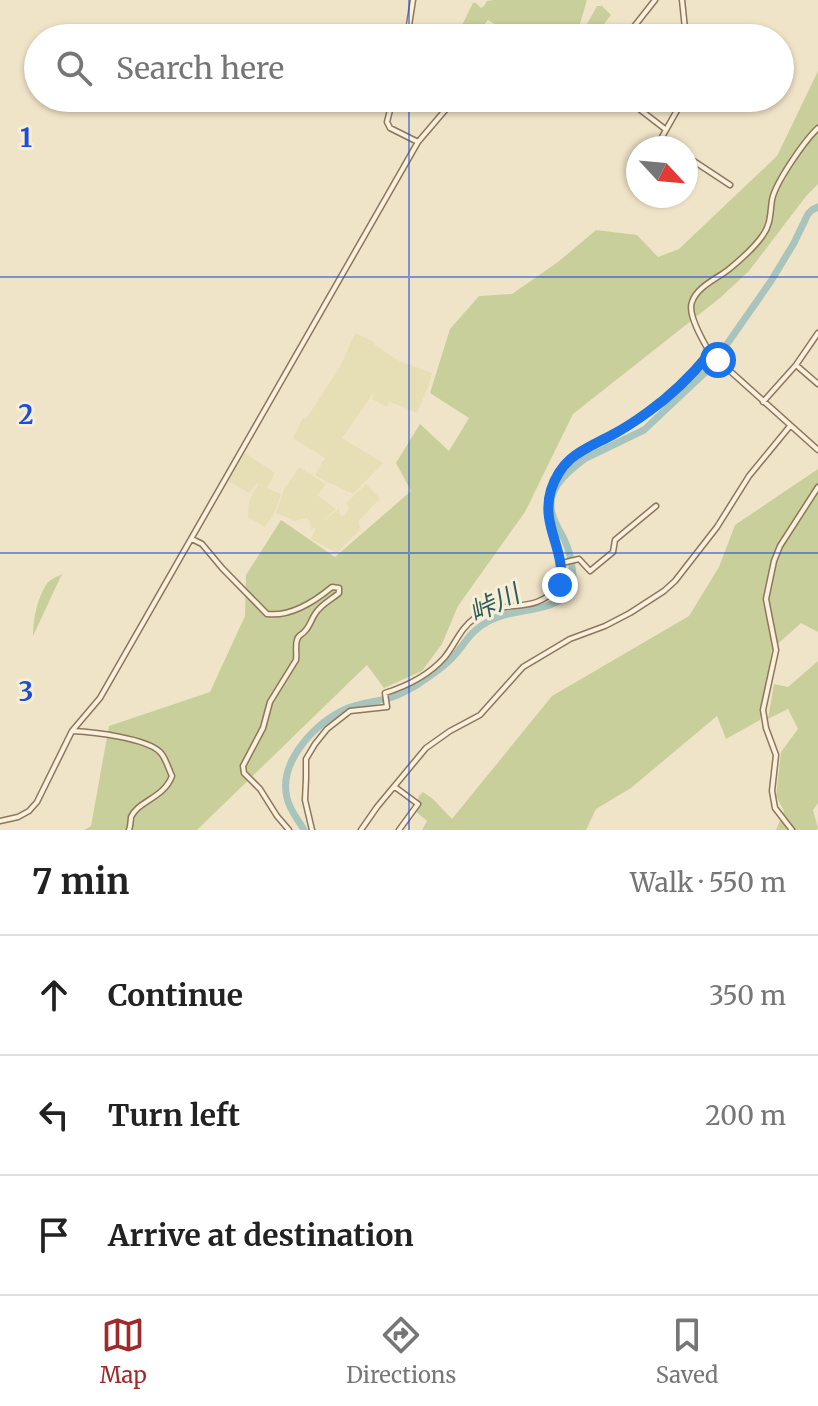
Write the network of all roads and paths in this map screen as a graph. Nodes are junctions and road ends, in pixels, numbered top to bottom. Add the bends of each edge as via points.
1 (413, 0) edge
2 (655, 0) edge
3 (682, 0) edge
4 (409, 24) edge
5 (636, 24) edge
6 (685, 24) edge
7 (390, 112) edge
8 (444, 112) edge
9 (643, 112) edge
10 (675, 112) edge
11 (818, 128) edge
12 (665, 129) junction
13 (662, 136) edge
14 (418, 142) junction
15 (698, 164) edge
16 (730, 185) dead end
17 (818, 333) edge
18 (710, 353) junction
19 (796, 365) junction
20 (818, 384) edge
21 (763, 402) junction
22 (790, 426) junction
23 (818, 450) edge
24 (818, 487) edge
25 (656, 506) dead end
26 (191, 538) junction
27 (562, 563) junction
28 (72, 731) junction
29 (394, 786) junction
30 (0, 821) edge
31 (364, 824) junction
32 (131, 830) edge
33 (289, 830) edge
34 (312, 830) edge
35 (361, 830) edge
36 (372, 830) edge
37 (399, 830) edge
38 (792, 830) edge

1 - 4 street
2 - 5 street
3 - 6 street
7 - 14 street via 390,128
8 - 14 street
9 - 12 street
10 - 12 street
11 - 18 street via 778,184 763,236 693,298 690,307
12 - 13 street
14 - 26 street
15 - 16 street
17 - 19 street
18 - 21 street
18 - 27 street via 650,410 580,450 558,473 548,503
19 - 20 street
19 - 21 street
21 - 22 street
22 - 23 street
22 - 29 street via 696,556 664,591 523,667 480,715 435,740
24 - 38 street via 780,546 766,599 776,650 763,710 776,755 772,791 775,808
25 - 27 street via 615,540 613,552 590,571 579,559
26 - 28 street via 100,698
26 - 33 street via 267,614 290,612 339,588 296,641 296,660 270,702 243,766
27 - 34 street via 560,585 543,601 502,607 473,619 424,675 385,693 387,707 350,711 327,729 306,759 305,800
28 - 30 street via 37,802 18,817
28 - 32 street via 103,733 161,753 172,776 160,793 135,811
29 - 31 street
29 - 37 street via 418,804
31 - 35 street
31 - 36 street

